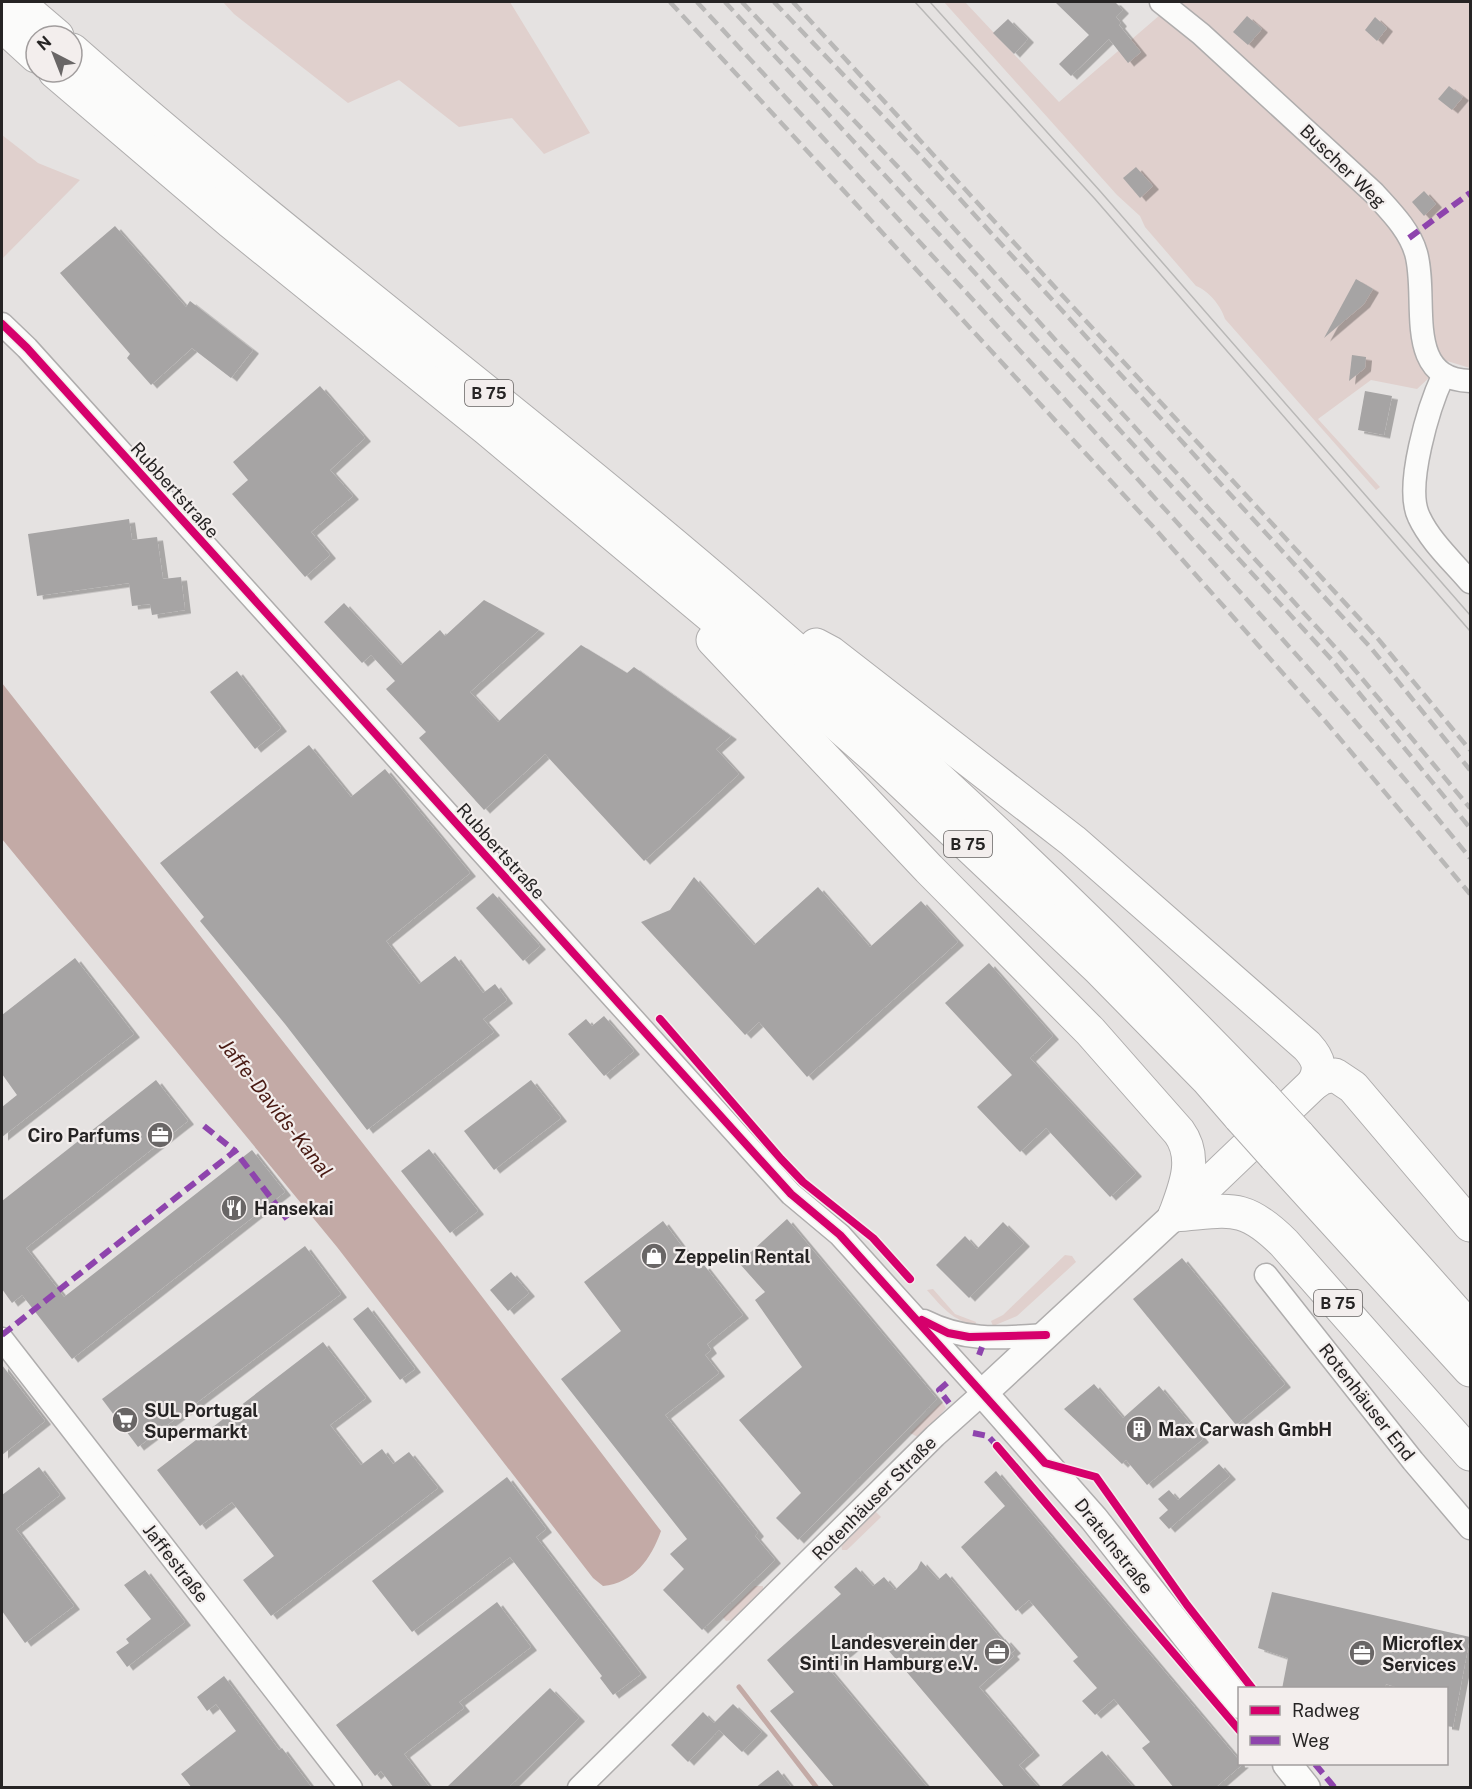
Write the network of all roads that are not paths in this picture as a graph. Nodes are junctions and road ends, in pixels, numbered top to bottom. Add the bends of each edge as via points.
1 (17, 2) edge
2 (1161, 2) edge
3 (43, 24) edge
4 (2, 25) edge
5 (24, 45) edge
6 (84, 60) edge
7 (69, 84) edge
8 (2, 324) edge
9 (1443, 376) junction
10 (1470, 381) edge
11 (1470, 582) edge
12 (678, 590) junction
13 (746, 606) junction
14 (1313, 1084) junction
15 (1251, 1107) junction
16 (1175, 1215) junction
17 (1470, 1225) edge
18 (1266, 1275) dead end
19 (914, 1316) junction
20 (1470, 1328) edge
21 (1046, 1335) junction
22 (2, 1339) edge
23 (1470, 1370) edge
24 (983, 1393) junction
25 (1470, 1454) edge
26 (1470, 1528) edge
27 (1238, 1703) edge
28 (1288, 1765) edge
29 (351, 1788) edge
30 (579, 1788) edge
31 (1306, 1788) edge

1 - 3 highway
2 - 9 street, Buscher Weg via 1365,185 1399,222 1417,255 1425,352
4 - 5 highway
6 - 13 highway, B 75
7 - 12 highway, B 75
8 - 19 street, Rubbertstraße via 791,1194 840,1235
9 - 10 street
9 - 11 street via 1416,467 1412,499 1426,531
12 - 15 highway, B 75 via 765,661 993,866 1208,1080
12 - 16 highway, B 75 via 702,628 929,869 1090,1031 1179,1132 1189,1164
13 - 14 highway via 831,653 1073,841 1307,1046 1318,1063
13 - 15 highway, B 75 via 895,737 1176,1007
14 - 16 highway
14 - 17 highway via 1322,1077 1335,1075 1348,1082
15 - 20 highway, B 75, bridge via 1298,1135
15 - 23 highway, B 75, bridge via 1275,1156
16 - 21 main road, Rotenhäuser Straße
16 - 25 highway, B 75 via 1237,1211 1261,1221
18 - 26 street, Rotenhäuser End
19 - 21 street via 948,1333 969,1337
19 - 24 street, Rubbertstraße
21 - 24 main road, Rotenhäuser Straße
22 - 29 street, Jaffestraße
24 - 27 main road, Dratelnstraße via 1094,1519
24 - 30 street, Rotenhäuser Straße
28 - 31 main road

